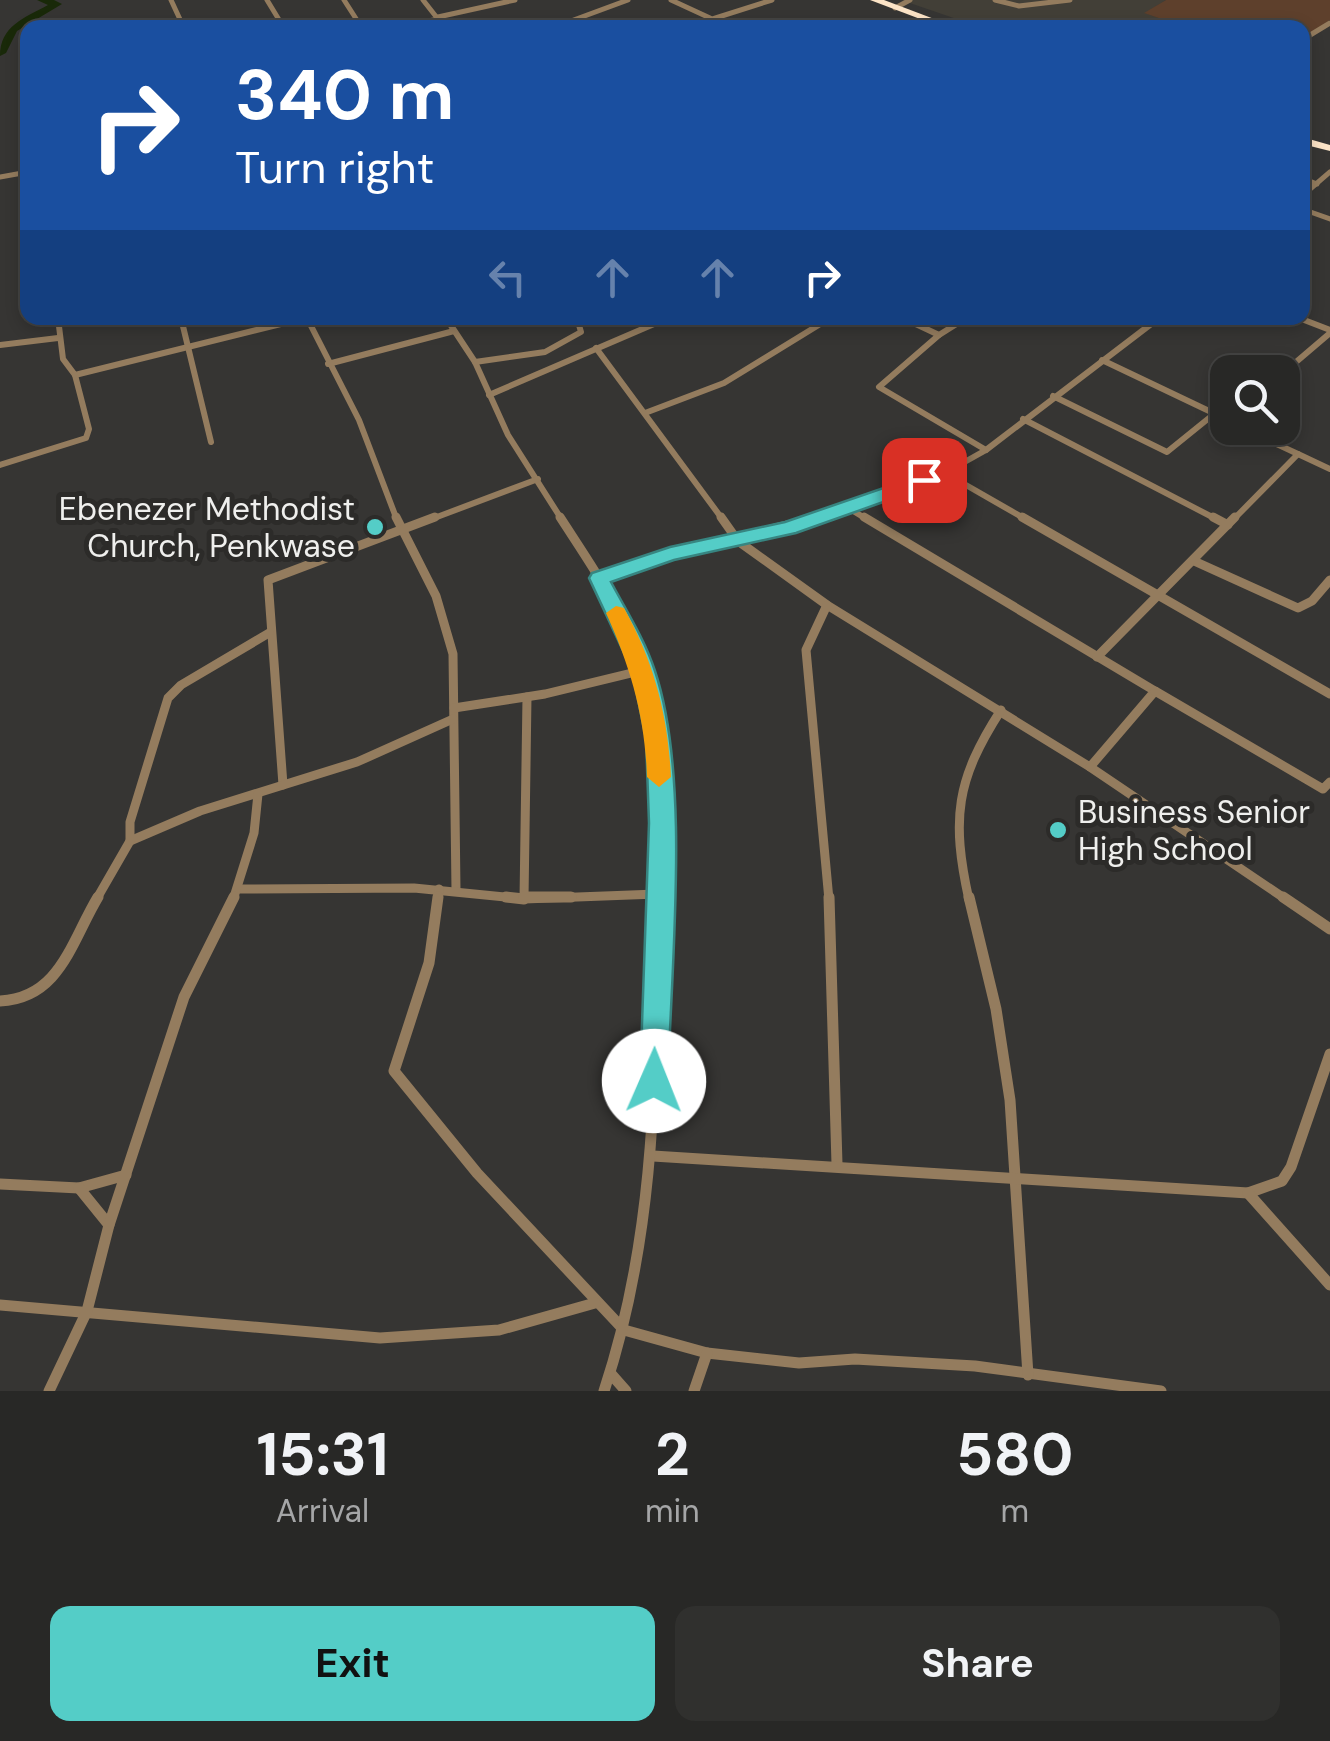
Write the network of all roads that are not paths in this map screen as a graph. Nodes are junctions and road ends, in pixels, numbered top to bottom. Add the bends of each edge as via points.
1 (423, 0) edge
2 (515, 0) edge
3 (628, 0) edge
4 (671, 0) edge
5 (768, 0) edge
6 (876, 0) edge
7 (910, 0) edge
8 (994, 0) edge
9 (1070, 0) edge
10 (896, 8) junction
11 (438, 18) junction
12 (710, 18) junction
13 (428, 20) edge
14 (574, 20) edge
15 (705, 20) edge
16 (931, 20) edge
17 (1330, 172) edge
18 (1310, 181) edge
19 (1318, 184) junction
20 (1310, 190) edge
21 (58, 325) edge
22 (182, 325) edge
23 (278, 325) edge
24 (309, 325) edge
25 (450, 325) edge
26 (579, 325) edge
27 (651, 325) edge
28 (819, 325) edge
29 (918, 325) edge
30 (955, 325) edge
31 (1150, 325) edge
32 (454, 331) junction
33 (1330, 332) edge
34 (939, 335) junction
35 (58, 338) junction
36 (0, 345) edge
37 (190, 347) junction
38 (596, 348) junction
39 (1300, 358) edge
40 (1102, 360) junction
41 (475, 362) junction
42 (328, 364) junction
43 (75, 375) junction
44 (489, 395) junction
45 (1052, 396) junction
46 (1210, 412) edge
47 (645, 413) junction
48 (1210, 417) edge
49 (1023, 419) junction
50 (212, 442) dead end
51 (1279, 445) edge
52 (986, 450) junction
53 (1298, 454) junction
54 (0, 465) edge
55 (1330, 470) edge
56 (945, 474) junction
57 (538, 479) junction
58 (850, 508) junction
59 (1228, 525) junction
60 (404, 532) junction
61 (738, 542) junction
62 (1194, 561) junction
63 (599, 578) junction
64 (1330, 580) edge
65 (1157, 596) junction
66 (827, 604) junction
67 (269, 632) junction
68 (1097, 657) junction
69 (644, 670) junction
70 (1155, 691) junction
71 (1330, 694) edge
72 (527, 697) junction
73 (1001, 710) junction
74 (454, 714) junction
75 (1090, 767) junction
76 (283, 785) junction
77 (1328, 788) edge
78 (258, 794) junction
79 (130, 840) junction
80 (238, 889) junction
81 (439, 889) junction
82 (456, 890) junction
83 (657, 894) junction
84 (524, 899) junction
85 (1330, 928) edge
86 (0, 1001) edge
87 (1330, 1054) edge
88 (653, 1156) junction
89 (838, 1164) junction
90 (126, 1174) junction
91 (1020, 1180) junction
92 (0, 1184) edge
93 (78, 1188) junction
94 (1248, 1194) junction
95 (108, 1225) junction
96 (1330, 1286) edge
97 (595, 1303) junction
98 (0, 1304) edge
99 (86, 1311) junction
100 (624, 1330) junction
101 (707, 1353) junction
102 (611, 1374) junction
103 (1028, 1375) junction
104 (49, 1391) edge
105 (604, 1391) edge
106 (626, 1391) edge
107 (694, 1391) edge
108 (1160, 1391) edge

1 - 11 street
2 - 11 street
3 - 14 street
4 - 12 street
5 - 12 street
6 - 10 highway
7 - 10 street
8 - 9 street via 1019,6
10 - 16 highway
11 - 13 street
12 - 15 street
17 - 19 street
18 - 19 street
19 - 20 street
21 - 35 street
22 - 37 street
23 - 37 street
24 - 42 street
25 - 32 street
26 - 41 street via 581,332 546,352
27 - 38 street
28 - 47 street via 724,384
29 - 34 street
30 - 34 street
31 - 40 street
32 - 41 street
32 - 42 street
33 - 39 street
34 - 52 street via 879,387
35 - 36 street
35 - 43 street
37 - 43 street
37 - 50 street
38 - 44 street
38 - 47 street
40 - 45 street
40 - 46 street
41 - 44 street
42 - 60 street via 359,420
43 - 54 street via 86,438
44 - 57 street
45 - 48 street via 1167,452
45 - 49 street
47 - 61 street
49 - 52 street
49 - 59 street
51 - 53 street
52 - 56 street
53 - 55 street
53 - 59 street
56 - 58 street
56 - 65 street
57 - 60 street
57 - 63 street
58 - 61 street
58 - 68 street
59 - 62 street
60 - 67 street via 272,576
60 - 74 street via 447,632
61 - 63 street via 670,554
61 - 66 street
62 - 64 street via 1298,608
62 - 65 street
63 - 69 street
65 - 68 street
65 - 71 street
66 - 73 street
66 - 89 street via 806,650 829,894
67 - 76 street
67 - 79 street via 168,698
68 - 70 street
69 - 72 street
69 - 83 street via 658,739
70 - 75 street
70 - 77 street
72 - 74 street
72 - 84 street
73 - 75 street
73 - 91 street via 966,767 957,810 970,905 996,1008
74 - 76 street via 357,762
74 - 82 street
75 - 85 street
76 - 78 street
78 - 79 street
78 - 80 street
79 - 86 street via 59,975 41,993
80 - 81 street
80 - 90 street via 184,997
81 - 82 street
81 - 97 street via 428,963 394,1071
82 - 84 street
83 - 84 street
83 - 88 street
87 - 94 street via 1291,1166 1282,1181
88 - 89 street
88 - 100 street
89 - 91 street
90 - 93 street
90 - 95 street
91 - 94 street
91 - 103 street
92 - 93 street
93 - 95 street
94 - 96 street
95 - 99 street
97 - 99 street via 499,1330 380,1338 214,1328
97 - 100 street
98 - 99 street
99 - 104 street
100 - 101 street
100 - 102 street
101 - 103 street via 799,1363 975,1366
101 - 107 street
102 - 105 street
102 - 106 street
103 - 108 street

